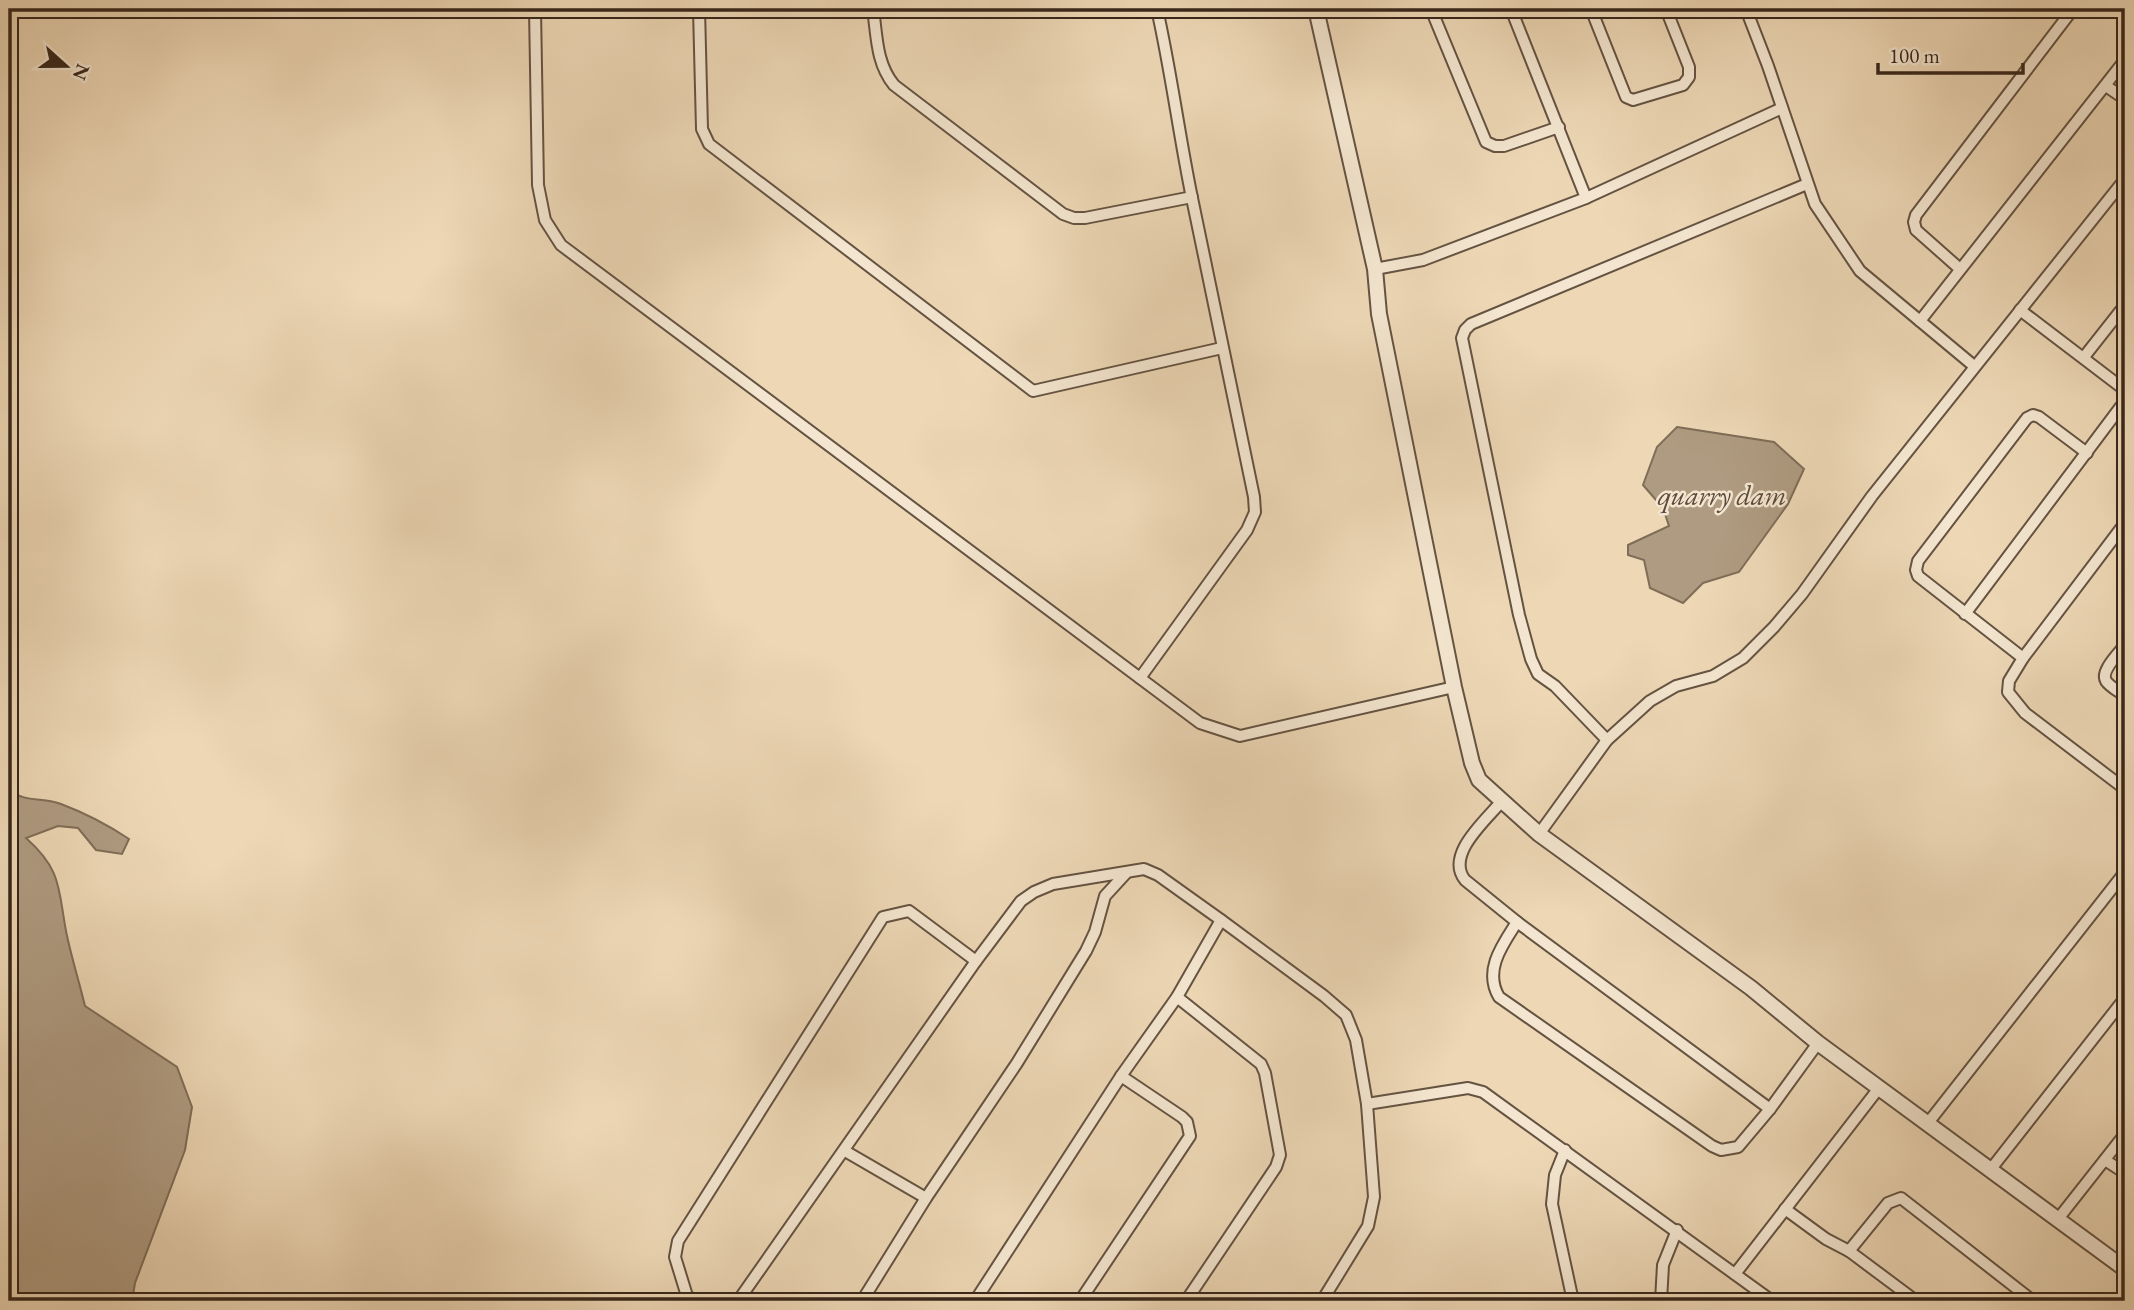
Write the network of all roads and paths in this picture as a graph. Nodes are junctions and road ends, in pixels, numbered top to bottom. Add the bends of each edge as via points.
1 (535, 9) edge
2 (699, 9) edge
3 (873, 9) edge
4 (1157, 9) edge
5 (1316, 9) edge
6 (1431, 9) edge
7 (1511, 9) edge
8 (1591, 9) edge
9 (1666, 9) edge
10 (1746, 9) edge
11 (2073, 9) edge
12 (2125, 60) edge
13 (2106, 86) junction
14 (2125, 100) edge
15 (1782, 108) junction
16 (1559, 127) junction
17 (2125, 179) edge
18 (1807, 184) junction
19 (1192, 197) junction
20 (1586, 198) junction
21 (1375, 269) junction
22 (1960, 269) junction
23 (2125, 305) edge
24 (2020, 310) junction
25 (1920, 321) junction
26 (1222, 348) junction
27 (2084, 357) junction
28 (1974, 366) junction
29 (2125, 390) edge
30 (2125, 401) edge
31 (2087, 453) junction
32 (2125, 523) edge
33 (1965, 614) junction
34 (2125, 645) edge
35 (2023, 658) junction
36 (1140, 678) junction
37 (1454, 687) junction
38 (2125, 696) edge
39 (1607, 740) junction
40 (2125, 789) edge
41 (1501, 802) junction
42 (1539, 834) junction
43 (1127, 872) junction
44 (2125, 872) edge
45 (1221, 920) junction
46 (1517, 922) junction
47 (976, 961) junction
48 (1177, 997) junction
49 (2125, 998) edge
50 (1818, 1043) junction
51 (1121, 1076) junction
52 (1879, 1088) junction
53 (1367, 1104) junction
54 (1770, 1109) junction
55 (1928, 1123) junction
56 (2125, 1134) edge
57 (1565, 1150) junction
58 (845, 1151) junction
59 (2105, 1160) junction
60 (1991, 1169) junction
61 (2125, 1172) edge
62 (926, 1198) junction
63 (1784, 1209) junction
64 (2058, 1219) junction
65 (1677, 1230) junction
66 (1849, 1251) junction
67 (2125, 1269) edge
68 (1735, 1274) junction
69 (865, 1300) edge
70 (696, 1301) edge
71 (738, 1301) edge
72 (975, 1301) edge
73 (1080, 1301) edge
74 (1186, 1301) edge
75 (1322, 1301) edge
76 (1573, 1301) edge
77 (1661, 1301) edge
78 (1772, 1301) edge
79 (1916, 1301) edge
80 (2033, 1301) edge

1 - 36 street via 538,185 545,220 561,245
2 - 26 street via 702,129 709,144 1033,390
3 - 19 street via 880,59 894,85 1063,214 1085,218
4 - 19 street
5 - 21 street
6 - 16 street via 1486,142 1504,146
7 - 16 street
8 - 9 street via 1626,97 1633,100 1683,85 1689,77
10 - 15 street
11 - 22 street via 1916,215 1916,230
12 - 13 street
13 - 14 street
13 - 22 street
15 - 18 street
15 - 20 street
16 - 20 street
17 - 24 street
18 - 25 street via 1815,204 1860,271
18 - 39 street via 1471,324 1462,338 1531,659 1538,674
19 - 26 street
20 - 21 street via 1423,260
21 - 37 street via 1379,314
22 - 25 street
23 - 27 street
24 - 27 street
24 - 28 street
25 - 28 street
26 - 36 street via 1255,512 1248,530
27 - 29 street
28 - 39 street via 1774,627 1743,658 1713,676 1676,686 1650,701
30 - 31 street
31 - 33 street
31 - 33 street via 2039,417 2027,418 1918,561 1918,576
32 - 35 street
33 - 35 street
34 - 38 street via 2105,676
35 - 40 street via 2009,681 2008,692 2014,702
36 - 37 street via 1200,723 1240,736
37 - 41 street via 1472,764 1479,780
39 - 42 street
41 - 42 street
41 - 46 street via 1461,852 1459,873
42 - 50 street via 1751,988
43 - 45 street via 1151,871
43 - 47 street via 1053,884 1034,892 1021,901
43 - 62 street via 1105,896 1086,951
44 - 55 street
45 - 48 street
45 - 53 street via 1346,1015 1356,1040
46 - 54 street
46 - 54 street via 1497,953 1493,982 1499,997 1721,1150 1738,1147
47 - 58 street
47 - 70 street via 909,911 883,917 678,1241 675,1257 687,1296
48 - 51 street
48 - 74 street via 1261,1064 1280,1155
49 - 60 street
50 - 52 street
50 - 54 street
51 - 72 street
51 - 73 street via 1182,1116 1190,1136
52 - 55 street
52 - 63 street
53 - 57 street via 1476,1088
53 - 75 street via 1373,1212
55 - 60 street
56 - 59 street
57 - 65 street
57 - 76 street via 1555,1175 1552,1204
58 - 62 street
58 - 71 street
59 - 61 street
59 - 64 street
60 - 64 street
62 - 69 street
63 - 66 street
63 - 68 street
64 - 67 street
65 - 68 street
65 - 77 street via 1663,1265
66 - 79 street
66 - 80 street via 1888,1203 1901,1198
68 - 78 street

